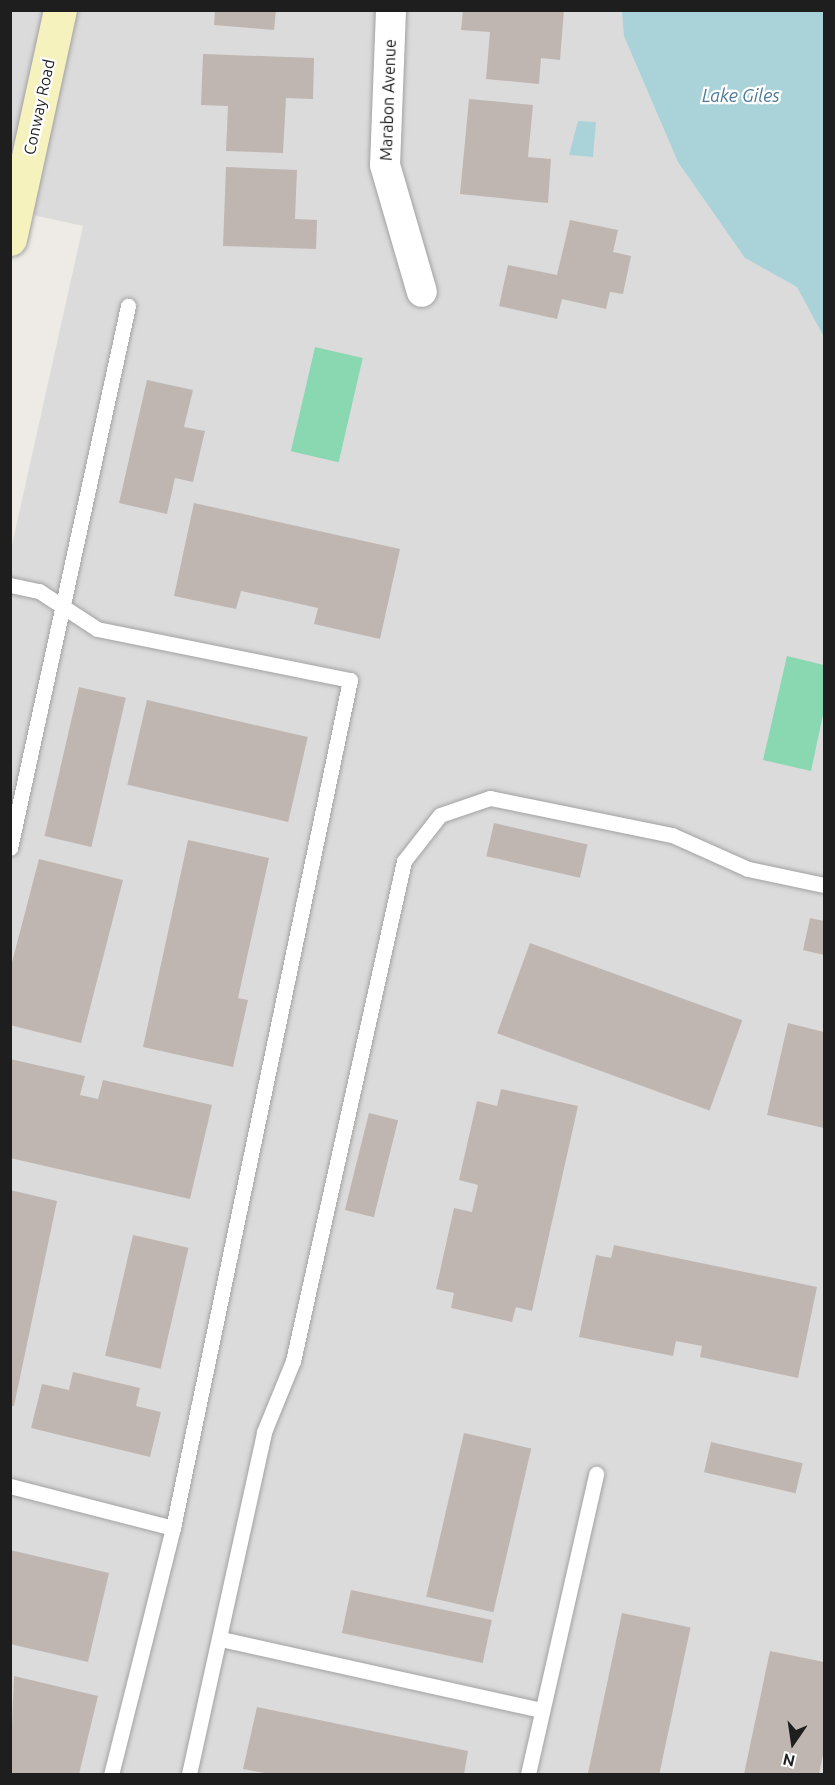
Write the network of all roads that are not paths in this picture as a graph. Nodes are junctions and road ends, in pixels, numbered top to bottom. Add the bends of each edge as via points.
1 (60, 10) edge
2 (391, 10) edge
3 (18, 172) edge
4 (10, 238) edge
5 (422, 292) dead end
6 (128, 306) dead end
7 (10, 585) edge
8 (62, 607) junction
9 (10, 848) edge
10 (825, 885) edge
11 (596, 1474) dead end
12 (10, 1486) edge
13 (173, 1528) junction
14 (221, 1639) junction
15 (542, 1710) junction
16 (111, 1774) edge
17 (189, 1774) edge
18 (528, 1774) edge

1 - 3 main road, Conway Road
2 - 5 street, Marabon Avenue via 385,165
3 - 4 main road, Conway Road
6 - 8 lane
7 - 8 lane via 39,591
8 - 9 lane
8 - 13 lane via 97,629 350,680
10 - 14 lane via 748,869 672,835 489,798 440,815 404,861 293,1361 264,1432
11 - 15 lane
12 - 13 lane
13 - 16 lane
14 - 15 lane
14 - 17 lane
15 - 18 lane

